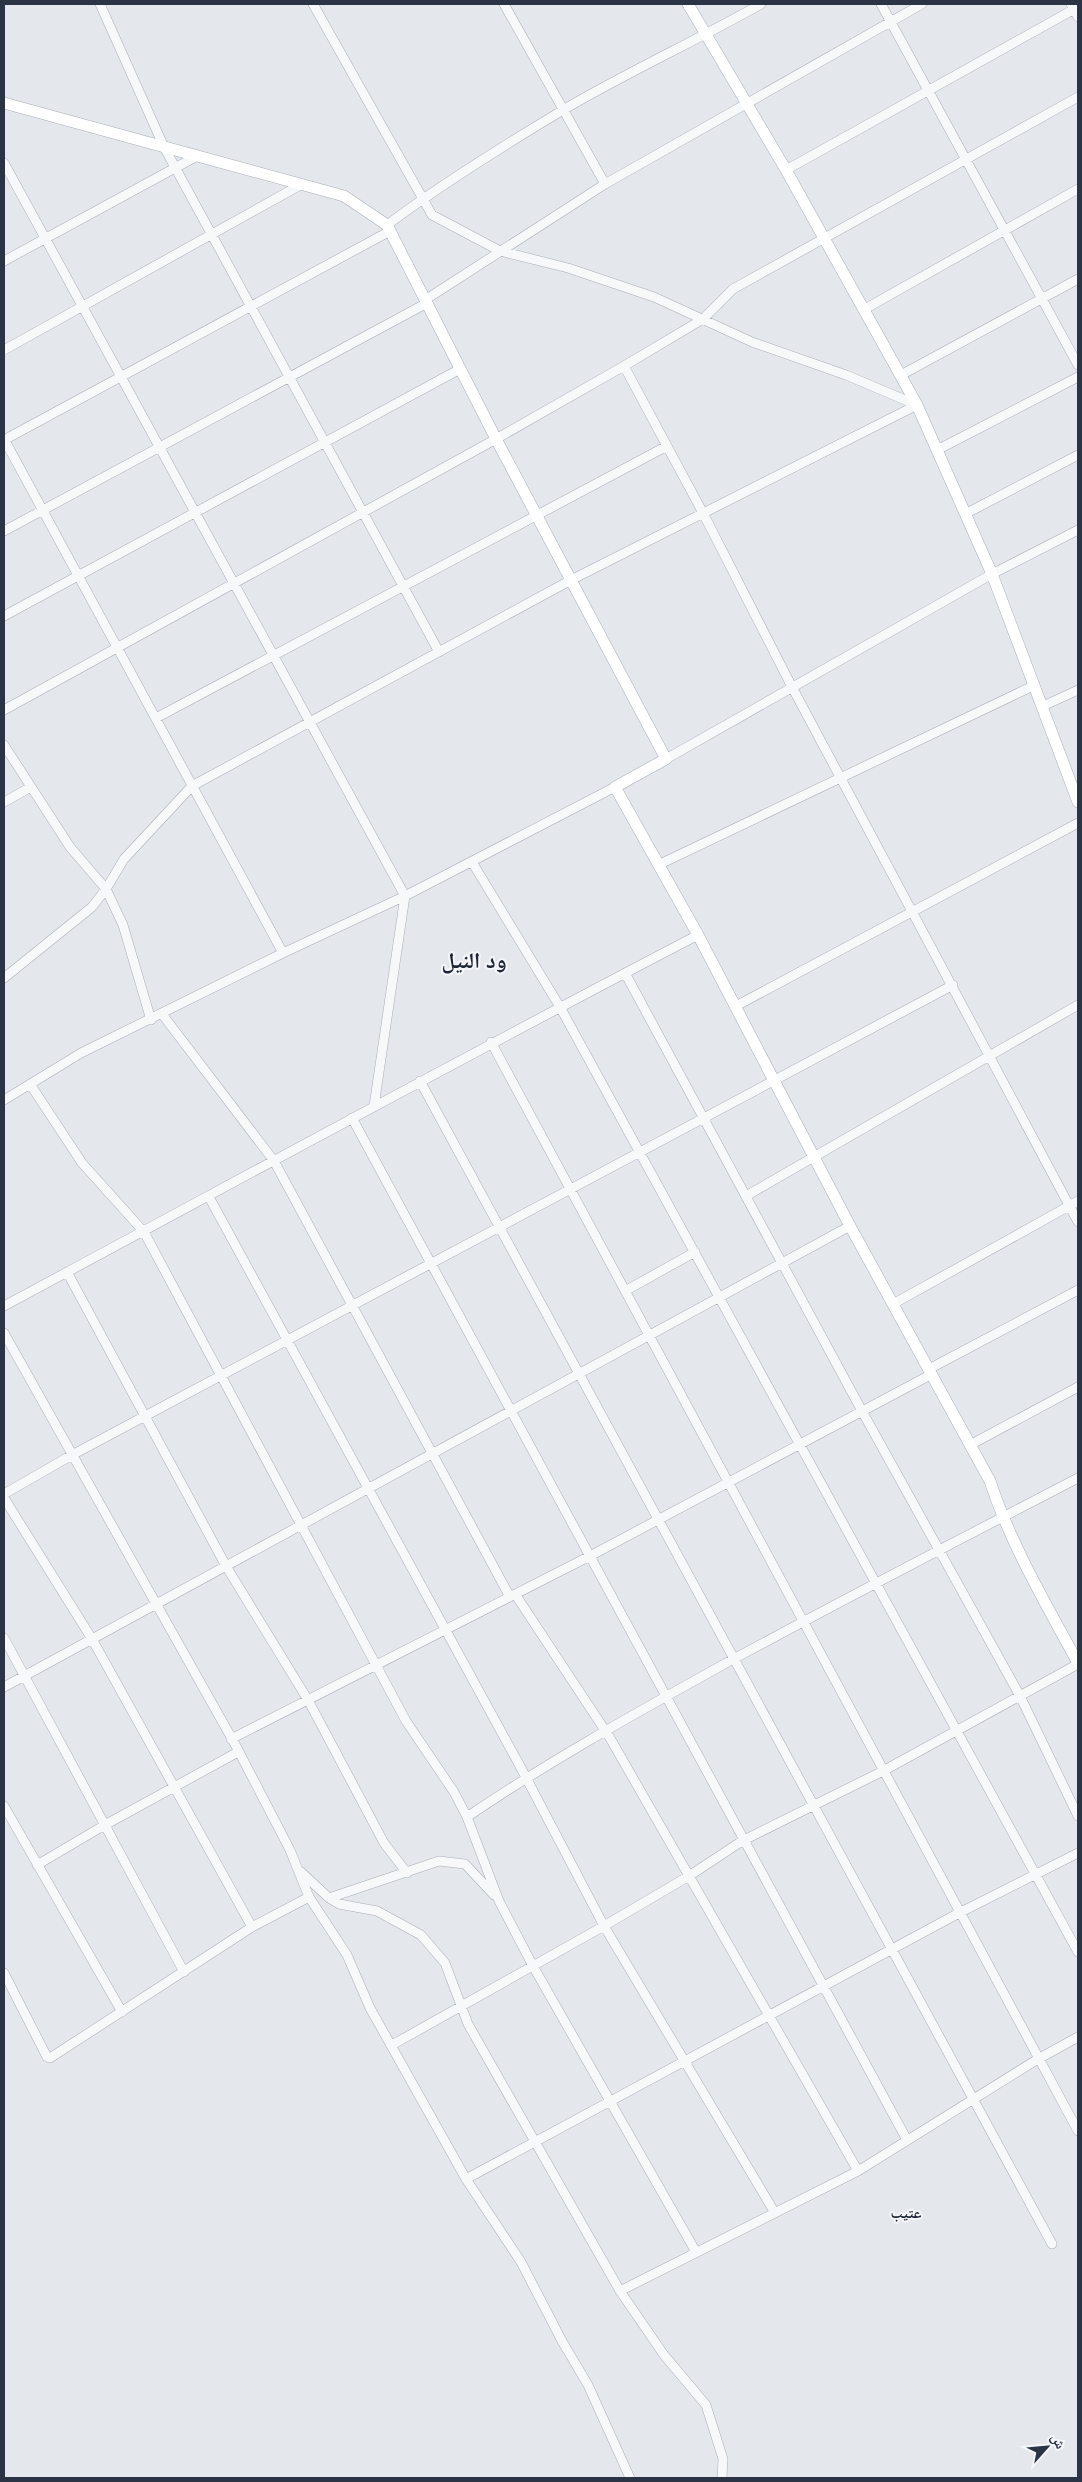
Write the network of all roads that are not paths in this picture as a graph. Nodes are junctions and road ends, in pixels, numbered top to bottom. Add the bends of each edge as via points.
1 (100, 4) edge
2 (313, 4) edge
3 (504, 4) edge
4 (688, 4) edge
5 (761, 4) edge
6 (881, 4) edge
7 (922, 4) edge
8 (1075, 9) edge
9 (891, 21) junction
10 (705, 36) junction
11 (928, 90) junction
12 (1078, 98) edge
13 (4, 103) edge
14 (746, 104) junction
15 (564, 110) junction
16 (164, 147) junction
17 (197, 156) junction
18 (966, 160) junction
19 (4, 165) edge
20 (176, 167) junction
21 (786, 170) junction
22 (302, 184) junction
23 (605, 184) junction
24 (1078, 189) edge
25 (423, 198) junction
26 (389, 228) junction
27 (1004, 230) junction
28 (212, 234) junction
29 (45, 238) junction
30 (824, 240) junction
31 (500, 251) junction
32 (4, 261) edge
33 (1078, 279) edge
34 (1042, 299) junction
35 (426, 302) junction
36 (83, 306) junction
37 (251, 306) junction
38 (864, 310) junction
39 (703, 319) junction
40 (4, 350) edge
41 (1078, 365) edge
42 (624, 366) junction
43 (460, 369) junction
44 (901, 375) junction
45 (121, 376) junction
46 (289, 377) junction
47 (1078, 377) edge
48 (917, 405) junction
49 (4, 439) edge
50 (496, 440) junction
51 (325, 442) junction
52 (667, 446) junction
53 (159, 447) junction
54 (937, 450) junction
55 (1078, 455) edge
56 (42, 510) junction
57 (363, 512) junction
58 (195, 513) junction
59 (703, 513) junction
60 (965, 514) junction
61 (536, 516) junction
62 (1078, 530) edge
63 (4, 531) edge
64 (992, 574) junction
65 (78, 576) junction
66 (571, 580) junction
67 (234, 584) junction
68 (403, 586) junction
69 (4, 616) edge
70 (117, 647) junction
71 (439, 652) junction
72 (273, 656) junction
73 (1035, 686) junction
74 (792, 687) junction
75 (1078, 690) edge
76 (1043, 706) junction
77 (4, 710) edge
78 (156, 718) junction
79 (309, 722) junction
80 (4, 745) edge
81 (666, 759) junction
82 (1074, 773) edge
83 (841, 779) junction
84 (192, 786) junction
85 (31, 787) junction
86 (615, 787) junction
87 (4, 802) edge
88 (1078, 802) edge
89 (1078, 823) edge
90 (472, 862) junction
91 (658, 865) junction
92 (106, 890) junction
93 (405, 896) junction
94 (913, 912) junction
95 (698, 935) junction
96 (283, 953) junction
97 (625, 973) junction
98 (4, 978) edge
99 (953, 985) junction
100 (1078, 1005) edge
101 (736, 1006) junction
102 (560, 1007) junction
103 (162, 1014) junction
104 (151, 1020) junction
105 (491, 1042) junction
106 (990, 1055) junction
107 (774, 1078) junction
108 (420, 1081) junction
109 (30, 1084) junction
110 (4, 1100) edge
111 (374, 1106) junction
112 (703, 1117) junction
113 (352, 1118) junction
114 (639, 1151) junction
115 (814, 1157) junction
116 (274, 1161) junction
117 (570, 1188) junction
118 (746, 1196) junction
119 (209, 1197) junction
120 (1074, 1203) edge
121 (1078, 1222) edge
122 (499, 1226) junction
123 (850, 1226) junction
124 (144, 1232) junction
125 (694, 1252) junction
126 (431, 1263) junction
127 (782, 1263) junction
128 (68, 1272) junction
129 (1078, 1290) edge
130 (625, 1291) junction
131 (719, 1297) junction
132 (893, 1304) junction
133 (352, 1305) junction
134 (4, 1306) edge
135 (4, 1333) edge
136 (648, 1335) junction
137 (287, 1340) junction
138 (930, 1372) junction
139 (579, 1373) junction
140 (221, 1376) junction
141 (1078, 1387) edge
142 (511, 1411) junction
143 (862, 1412) junction
144 (144, 1416) junction
145 (800, 1444) junction
146 (970, 1445) junction
147 (433, 1454) junction
148 (72, 1455) junction
149 (1078, 1478) edge
150 (728, 1483) junction
151 (368, 1489) junction
152 (4, 1494) edge
153 (4, 1498) edge
154 (1002, 1518) junction
155 (659, 1520) junction
156 (302, 1525) junction
157 (939, 1550) junction
158 (590, 1556) junction
159 (226, 1566) junction
160 (876, 1583) junction
161 (512, 1595) junction
162 (156, 1605) junction
163 (802, 1621) junction
164 (445, 1630) junction
165 (4, 1638) edge
166 (92, 1639) junction
167 (735, 1658) junction
168 (378, 1664) junction
169 (1078, 1664) edge
170 (24, 1676) junction
171 (4, 1688) edge
172 (666, 1696) junction
173 (1020, 1696) junction
174 (308, 1700) junction
175 (957, 1730) junction
176 (606, 1731) junction
177 (231, 1739) junction
178 (238, 1752) junction
179 (883, 1771) junction
180 (526, 1777) junction
181 (174, 1787) junction
182 (814, 1805) junction
183 (4, 1806) edge
184 (1078, 1816) edge
185 (467, 1818) junction
186 (103, 1826) junction
187 (744, 1840) junction
188 (1078, 1853) edge
189 (37, 1865) junction
190 (298, 1868) junction
191 (407, 1873) junction
192 (1037, 1874) junction
193 (689, 1876) junction
194 (309, 1897) junction
195 (329, 1898) junction
196 (499, 1901) junction
197 (959, 1913) junction
198 (604, 1926) junction
199 (252, 1927) junction
200 (893, 1949) junction
201 (1078, 1952) edge
202 (534, 1966) junction
203 (184, 1972) junction
204 (4, 1973) edge
205 (824, 1987) junction
206 (460, 2006) junction
207 (122, 2012) junction
208 (769, 2016) junction
209 (1078, 2037) edge
210 (392, 2045) junction
211 (1038, 2059) junction
212 (684, 2063) junction
213 (974, 2099) junction
214 (611, 2100) junction
215 (1078, 2130) edge
216 (907, 2140) junction
217 (536, 2142) junction
218 (858, 2171) junction
219 (466, 2179) junction
220 (775, 2212) junction
221 (1052, 2244) dead end
222 (696, 2252) junction
223 (620, 2291) junction
224 (630, 2478) edge
225 (722, 2478) edge

1 - 16 street
2 - 25 street
3 - 15 street
4 - 10 street
5 - 10 street
6 - 9 street
7 - 9 street
8 - 11 street
9 - 11 street
9 - 14 street
10 - 14 street
10 - 15 street
11 - 18 street
11 - 21 street
12 - 18 street
13 - 16 street
14 - 21 street
14 - 23 street
15 - 23 street
15 - 25 street
16 - 17 street
16 - 20 street
17 - 20 street
17 - 22 street
18 - 27 street
18 - 30 street
19 - 29 street
20 - 28 street
20 - 29 street
21 - 30 street
22 - 26 street via 344,196
22 - 28 street
23 - 31 street
24 - 27 street
25 - 26 street
25 - 31 street via 432,215
26 - 35 street
26 - 37 street
27 - 34 street
27 - 38 street
28 - 36 street
28 - 37 street
29 - 32 street
29 - 36 street
30 - 38 street
30 - 39 street via 733,290
31 - 35 street
31 - 39 street via 568,268 637,291
33 - 34 street
34 - 41 street
34 - 44 street
35 - 43 street
35 - 46 street
36 - 40 street
36 - 45 street
37 - 45 street
37 - 46 street
38 - 44 street
39 - 42 street
39 - 48 street via 752,342 846,375
42 - 50 street
42 - 52 street
43 - 50 street
43 - 51 street
44 - 48 street
45 - 49 street
45 - 53 street
46 - 51 street
46 - 53 street
47 - 54 street
48 - 54 street
48 - 59 street
49 - 56 street
50 - 57 street
50 - 61 street
51 - 57 street
51 - 58 street
52 - 59 street
52 - 61 street
53 - 56 street
53 - 58 street
54 - 60 street
55 - 60 street
56 - 63 street
56 - 65 street
57 - 67 street
57 - 68 street
58 - 65 street
58 - 67 street
59 - 66 street
59 - 74 street
60 - 64 street
61 - 66 street
61 - 68 street
62 - 64 street
64 - 73 street
64 - 74 street
65 - 69 street
65 - 70 street
66 - 71 street
66 - 81 street
67 - 70 street
67 - 72 street
68 - 71 street
68 - 72 street
70 - 77 street
70 - 78 street
71 - 79 street
72 - 78 street
72 - 79 street
73 - 76 street
73 - 83 street
74 - 81 street
74 - 83 street
75 - 76 street
76 - 82 street
78 - 84 street
79 - 84 street
79 - 93 street
80 - 85 street
81 - 86 street
82 - 88 street
83 - 91 street
83 - 94 street
84 - 92 street via 124,859
84 - 96 street
85 - 87 street
85 - 92 street via 70,847
86 - 90 street
86 - 91 street
89 - 94 street
90 - 93 street
90 - 102 street
91 - 95 street
92 - 98 street via 92,907
92 - 104 street via 123,925
93 - 96 street
93 - 111 street
94 - 99 street
94 - 101 street
95 - 97 street
95 - 101 street
96 - 103 street
97 - 102 street
97 - 112 street
99 - 106 street
99 - 107 street
100 - 106 street
101 - 107 street
102 - 105 street
102 - 114 street
103 - 104 street
103 - 116 street
104 - 109 street via 81,1053
105 - 108 street
105 - 117 street
106 - 115 street
106 - 120 street
107 - 112 street
107 - 115 street
108 - 111 street
108 - 122 street
109 - 110 street
109 - 124 street via 82,1163
111 - 113 street
112 - 114 street
112 - 118 street
113 - 116 street
113 - 126 street
114 - 117 street
114 - 125 street
115 - 118 street
115 - 123 street
116 - 119 street
116 - 133 street
117 - 122 street
117 - 130 street
118 - 127 street
119 - 124 street
119 - 137 street
120 - 121 street
120 - 132 street
122 - 126 street
122 - 139 street
123 - 127 street
123 - 132 street
124 - 128 street
124 - 140 street
125 - 130 street
125 - 131 street
126 - 133 street
126 - 142 street
127 - 131 street
127 - 143 street
128 - 134 street
128 - 144 street
129 - 138 street
130 - 136 street
131 - 136 street
131 - 145 street
132 - 138 street
133 - 137 street
133 - 147 street
135 - 148 street
136 - 139 street
136 - 150 street
137 - 140 street
137 - 151 street
138 - 143 street
138 - 146 street
139 - 142 street
139 - 155 street
140 - 144 street
140 - 156 street
141 - 146 street
142 - 147 street
142 - 158 street
143 - 145 street
143 - 157 street
144 - 148 street
144 - 159 street
145 - 150 street
145 - 160 street
146 - 154 street via 990,1481
147 - 151 street
147 - 161 street
148 - 152 street
148 - 162 street
149 - 154 street
150 - 155 street
150 - 163 street
151 - 156 street
151 - 164 street
153 - 166 street
154 - 157 street
154 - 169 street
155 - 158 street
155 - 167 street
156 - 159 street
156 - 168 street
157 - 160 street
157 - 173 street
158 - 161 street
158 - 172 street
159 - 162 street
159 - 174 street
160 - 163 street
160 - 175 street
161 - 164 street
161 - 176 street
162 - 166 street
162 - 177 street
163 - 167 street
163 - 179 street
164 - 168 street
164 - 180 street
165 - 170 street
166 - 170 street
166 - 181 street
167 - 172 street
167 - 182 street
168 - 174 street
168 - 185 street via 406,1721 454,1792
169 - 173 street
170 - 171 street
170 - 186 street
172 - 176 street
172 - 187 street
173 - 175 street
173 - 184 street
174 - 177 street
174 - 191 street via 384,1843
175 - 179 street
175 - 192 street
176 - 180 street
176 - 193 street
177 - 178 street
178 - 181 street
178 - 190 street
179 - 182 street
179 - 197 street
180 - 185 street
180 - 198 street
181 - 186 street
181 - 199 street
182 - 187 street
182 - 200 street
183 - 189 street
185 - 196 street
186 - 189 street
186 - 203 street
187 - 193 street
187 - 205 street
188 - 192 street
189 - 207 street
190 - 194 street
190 - 195 street
191 - 195 street
191 - 196 street via 439,1861 465,1864
192 - 197 street
192 - 201 street
193 - 198 street
193 - 208 street
194 - 199 street
194 - 210 street via 347,1955 370,2008
195 - 206 street via 339,1904 377,1910 421,1935 445,1963
196 - 202 street
197 - 200 street
197 - 211 street
198 - 202 street
198 - 212 street
199 - 203 street
200 - 205 street
200 - 213 street
202 - 206 street
202 - 214 street
203 - 207 street
204 - 207 street via 50,2058
205 - 208 street
205 - 216 street
206 - 210 street
206 - 217 street
208 - 212 street
208 - 218 street
209 - 211 street
210 - 219 street
211 - 213 street
211 - 215 street
212 - 214 street
212 - 220 street
213 - 216 street
213 - 221 street
214 - 217 street
214 - 222 street
216 - 218 street
217 - 219 street
217 - 223 street
218 - 220 street
219 - 224 street via 521,2262 588,2384
220 - 222 street
222 - 223 street
223 - 225 street via 664,2355 706,2405 723,2459

